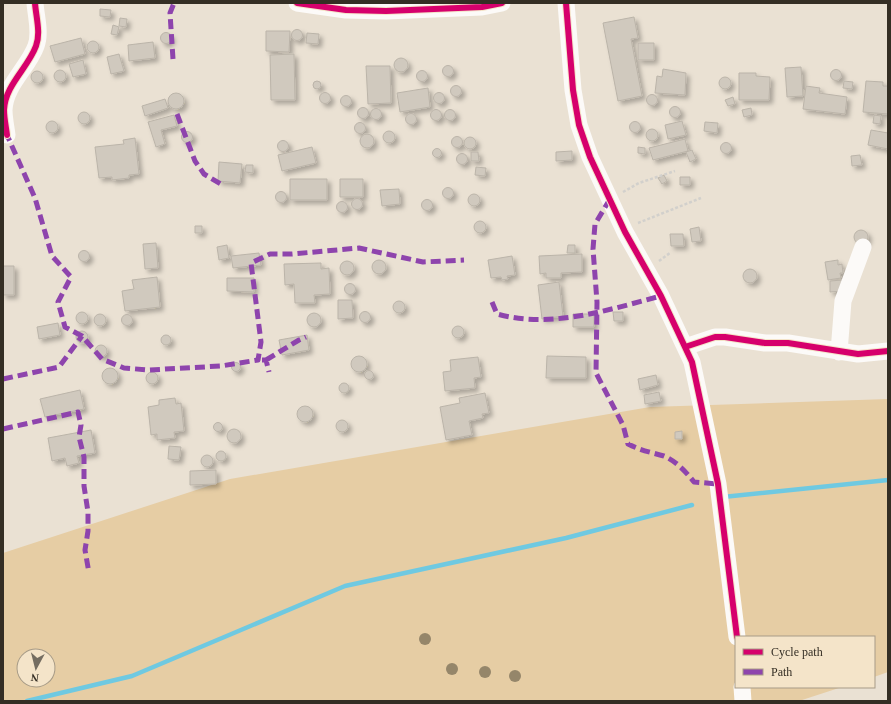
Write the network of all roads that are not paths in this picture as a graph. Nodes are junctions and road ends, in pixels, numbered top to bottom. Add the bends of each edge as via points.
1 (35, 3) edge
2 (297, 3) edge
3 (502, 3) edge
4 (566, 3) edge
5 (333, 5) edge
6 (7, 135) dead end
7 (863, 247) dead end
8 (685, 347) junction
9 (888, 351) edge
10 (839, 352) junction
11 (737, 636) edge
12 (742, 688) edge
13 (744, 701) edge

1 - 6 street via 38,36 32,55 12,86 7,99 4,110
2 - 5 street
3 - 5 street via 482,7 386,11
4 - 8 street via 573,90 579,126 590,157 625,232 661,296
7 - 10 street via 843,301
8 - 10 street via 714,337 725,337
8 - 11 street via 692,362 718,484
9 - 10 street via 858,354
12 - 13 street

